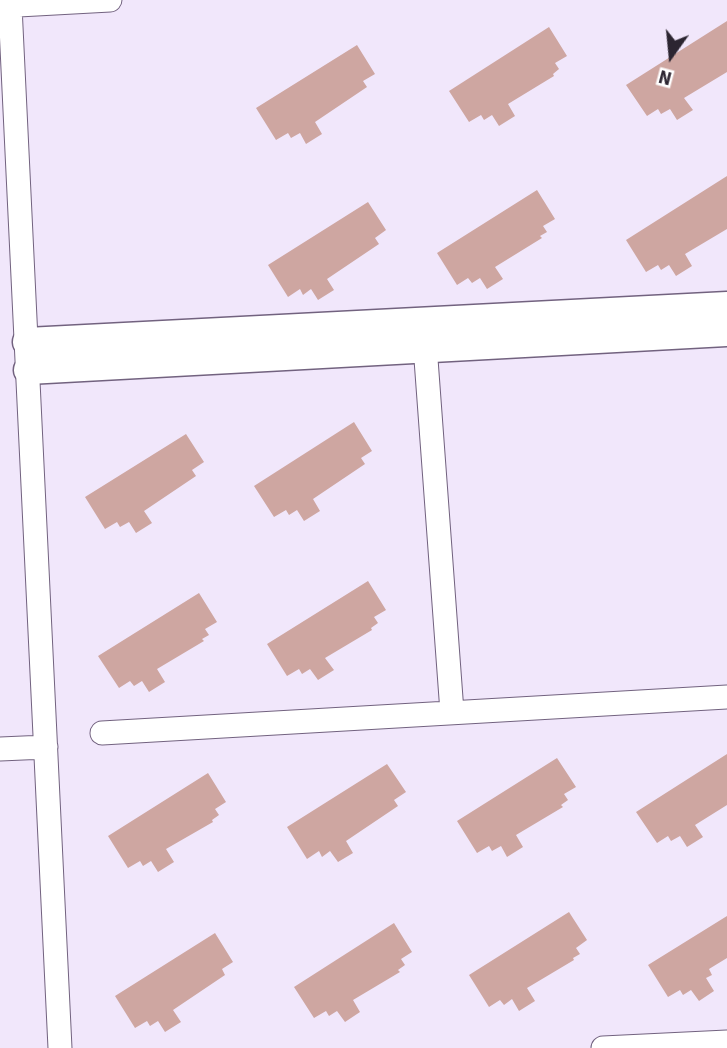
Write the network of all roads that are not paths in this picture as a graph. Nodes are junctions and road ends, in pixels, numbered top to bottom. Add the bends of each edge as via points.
1 (110, 0) edge
2 (5, 6) edge
3 (6, 40) edge
4 (727, 306) edge
5 (727, 332) edge
6 (424, 335) junction
7 (28, 356) junction
8 (727, 697) edge
9 (452, 712) junction
10 (102, 733) dead end
11 (46, 747) junction
12 (0, 749) edge
13 (727, 1042) edge
14 (60, 1048) edge
15 (603, 1048) edge

1 - 2 street
2 - 3 street
3 - 7 street
4 - 6 street
5 - 6 street
6 - 7 street
6 - 9 street
7 - 11 street
8 - 9 street
9 - 10 street
11 - 12 street
11 - 14 street
13 - 15 street

